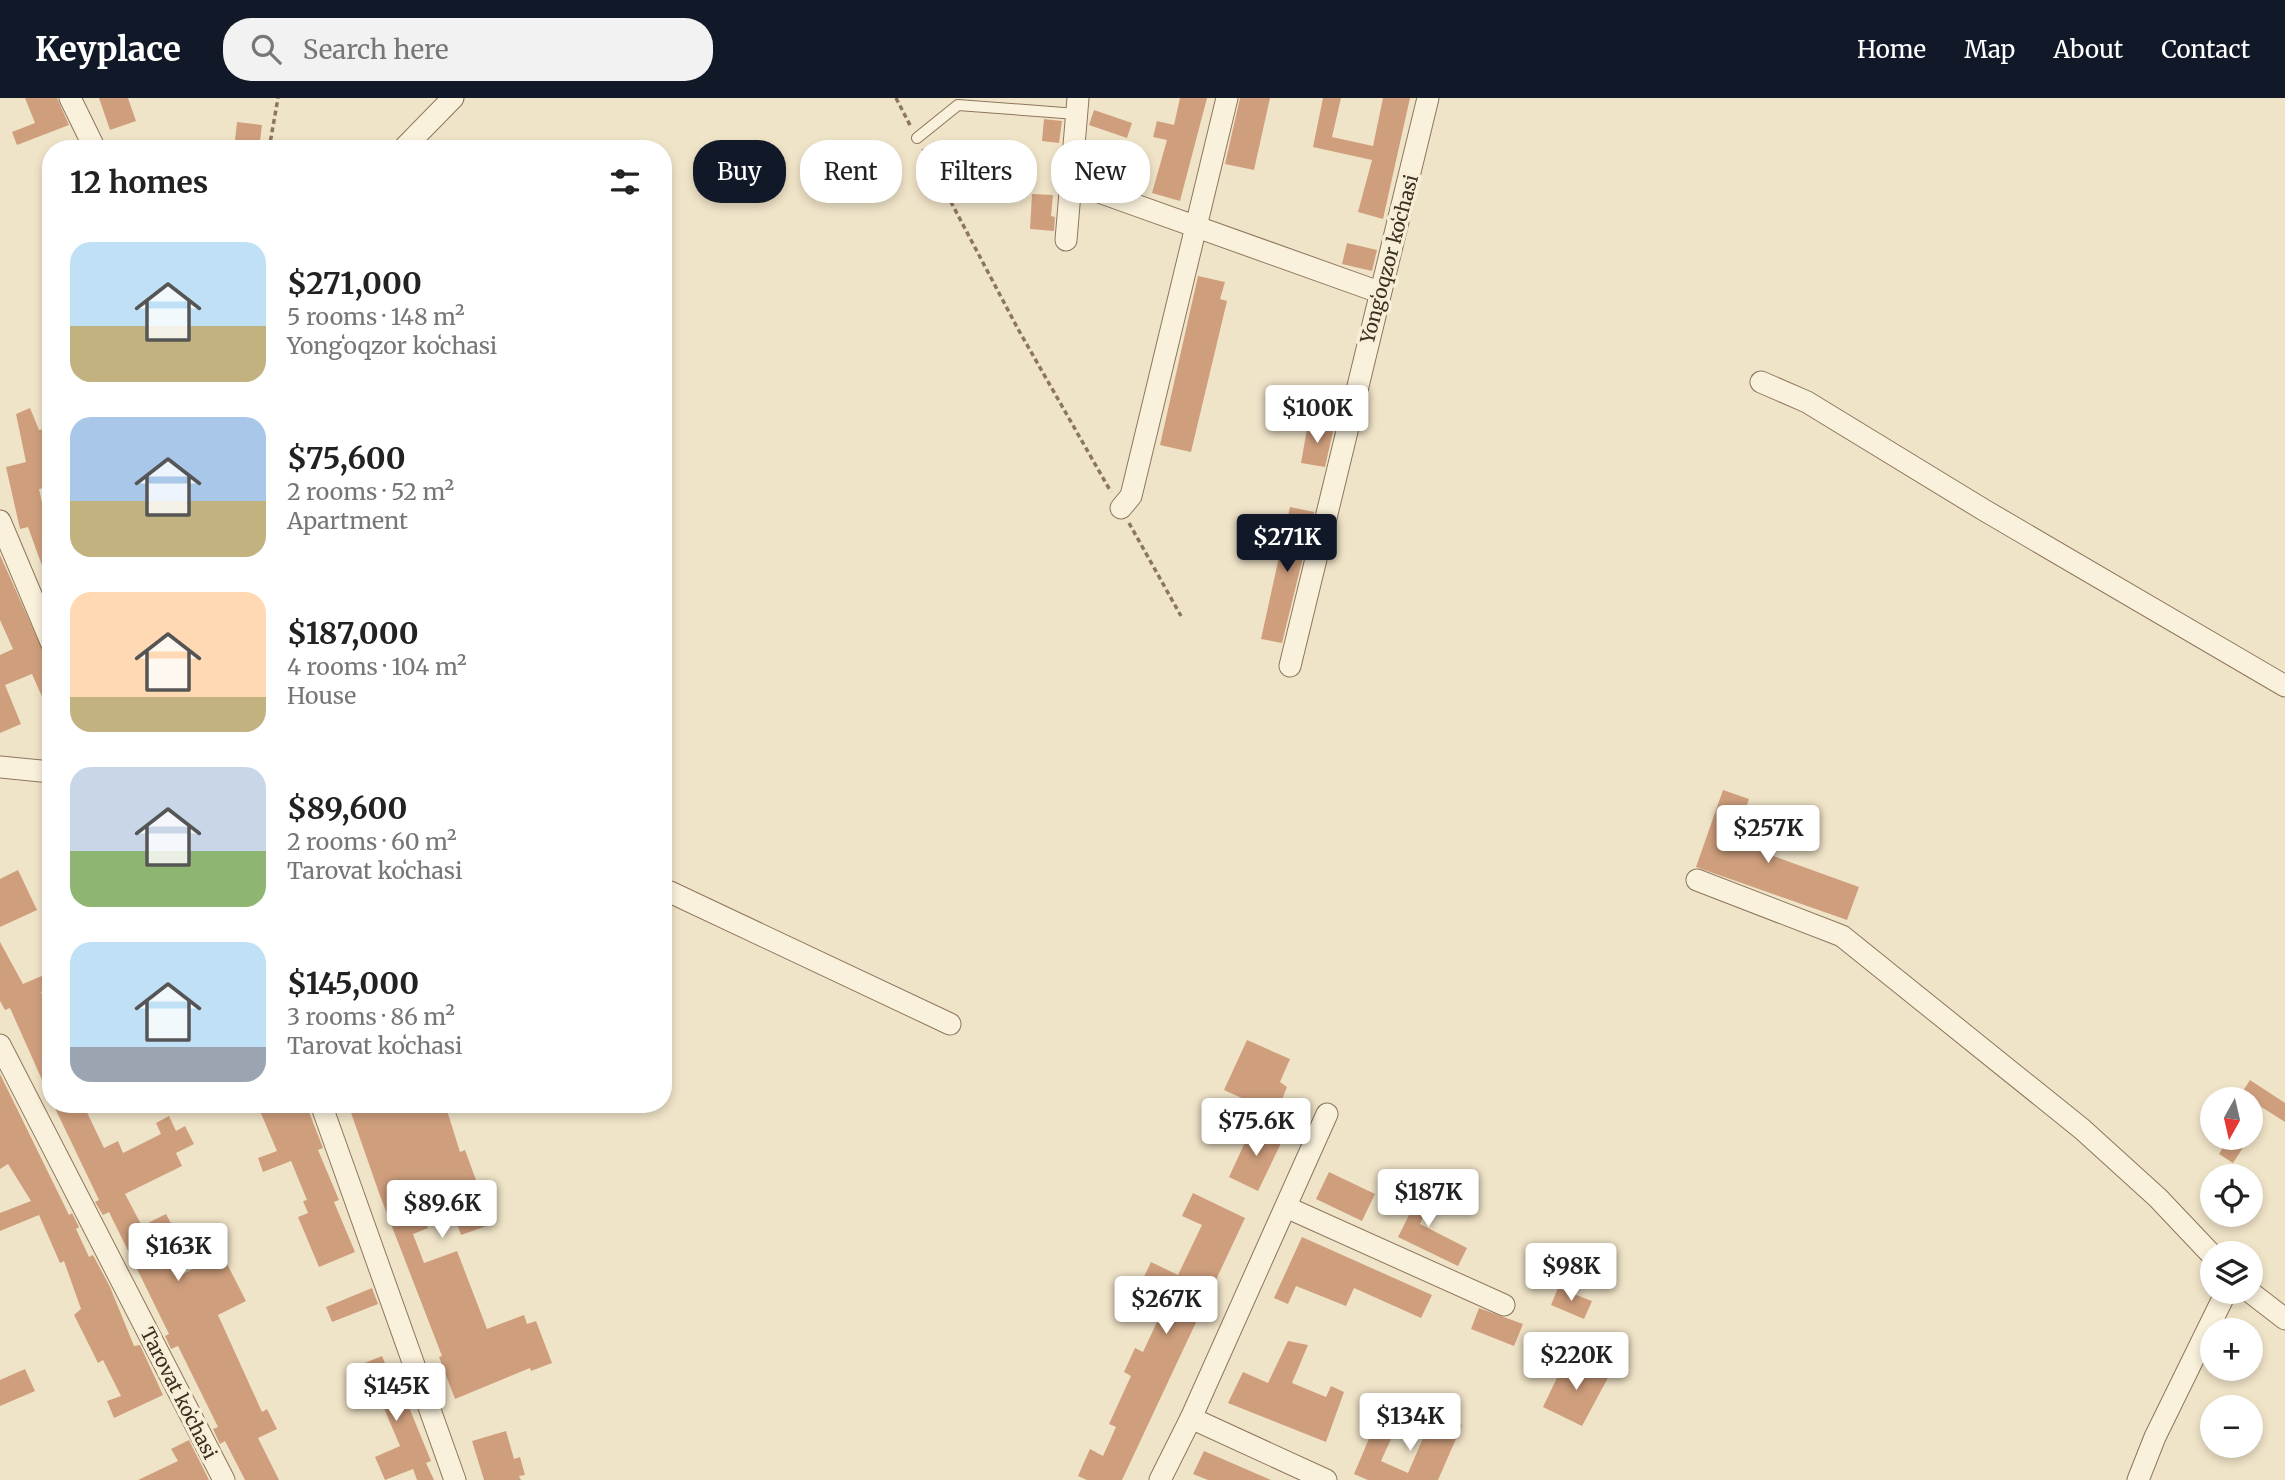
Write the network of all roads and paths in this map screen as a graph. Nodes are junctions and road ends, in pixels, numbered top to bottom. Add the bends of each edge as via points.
1 (70, 98) edge
2 (278, 98) edge
3 (453, 98) edge
4 (896, 98) edge
5 (1227, 98) edge
6 (1428, 98) edge
7 (1077, 106) edge
8 (917, 138) junction
9 (91, 140) edge
10 (271, 140) edge
11 (412, 140) edge
12 (1074, 140) edge
13 (1069, 203) edge
14 (1129, 203) edge
15 (1193, 226) junction
16 (1066, 240) dead end
17 (1379, 292) junction
18 (1761, 382) dead end
19 (1121, 509) junction
20 (0, 521) edge
21 (1181, 615) dead end
22 (42, 621) edge
23 (1290, 666) dead end
24 (2285, 686) edge
25 (0, 767) edge
26 (42, 771) edge
27 (1697, 880) dead end
28 (672, 893) edge
29 (950, 1024) dead end
30 (0, 1045) edge
31 (324, 1113) edge
32 (1327, 1114) dead end
33 (1286, 1207) junction
34 (2200, 1242) edge
35 (2263, 1302) edge
36 (2220, 1304) edge
37 (1504, 1305) dead end
38 (2285, 1319) edge
39 (1191, 1418) junction
40 (224, 1480) edge
41 (455, 1480) edge
42 (1160, 1480) edge
43 (1326, 1480) edge
44 (2138, 1480) edge

1 - 9 street
2 - 10 path
3 - 11 street
4 - 8 path
5 - 15 street
6 - 17 street, Yongʻoqzor koʻchasi
7 - 8 lane via 958,105
7 - 12 street
8 - 19 path via 1018,329
13 - 16 street
14 - 15 street
15 - 17 street
15 - 19 street via 1131,496
17 - 23 street, Yongʻoqzor koʻchasi
18 - 24 street via 1807,402
19 - 21 path
20 - 22 street
25 - 26 street
27 - 34 street via 1842,936 2082,1129
28 - 29 street
30 - 40 street, Tarovat koʻchasi
31 - 41 street
32 - 33 street
33 - 37 street
33 - 39 street
35 - 38 street
36 - 44 street
39 - 42 street
39 - 43 street

